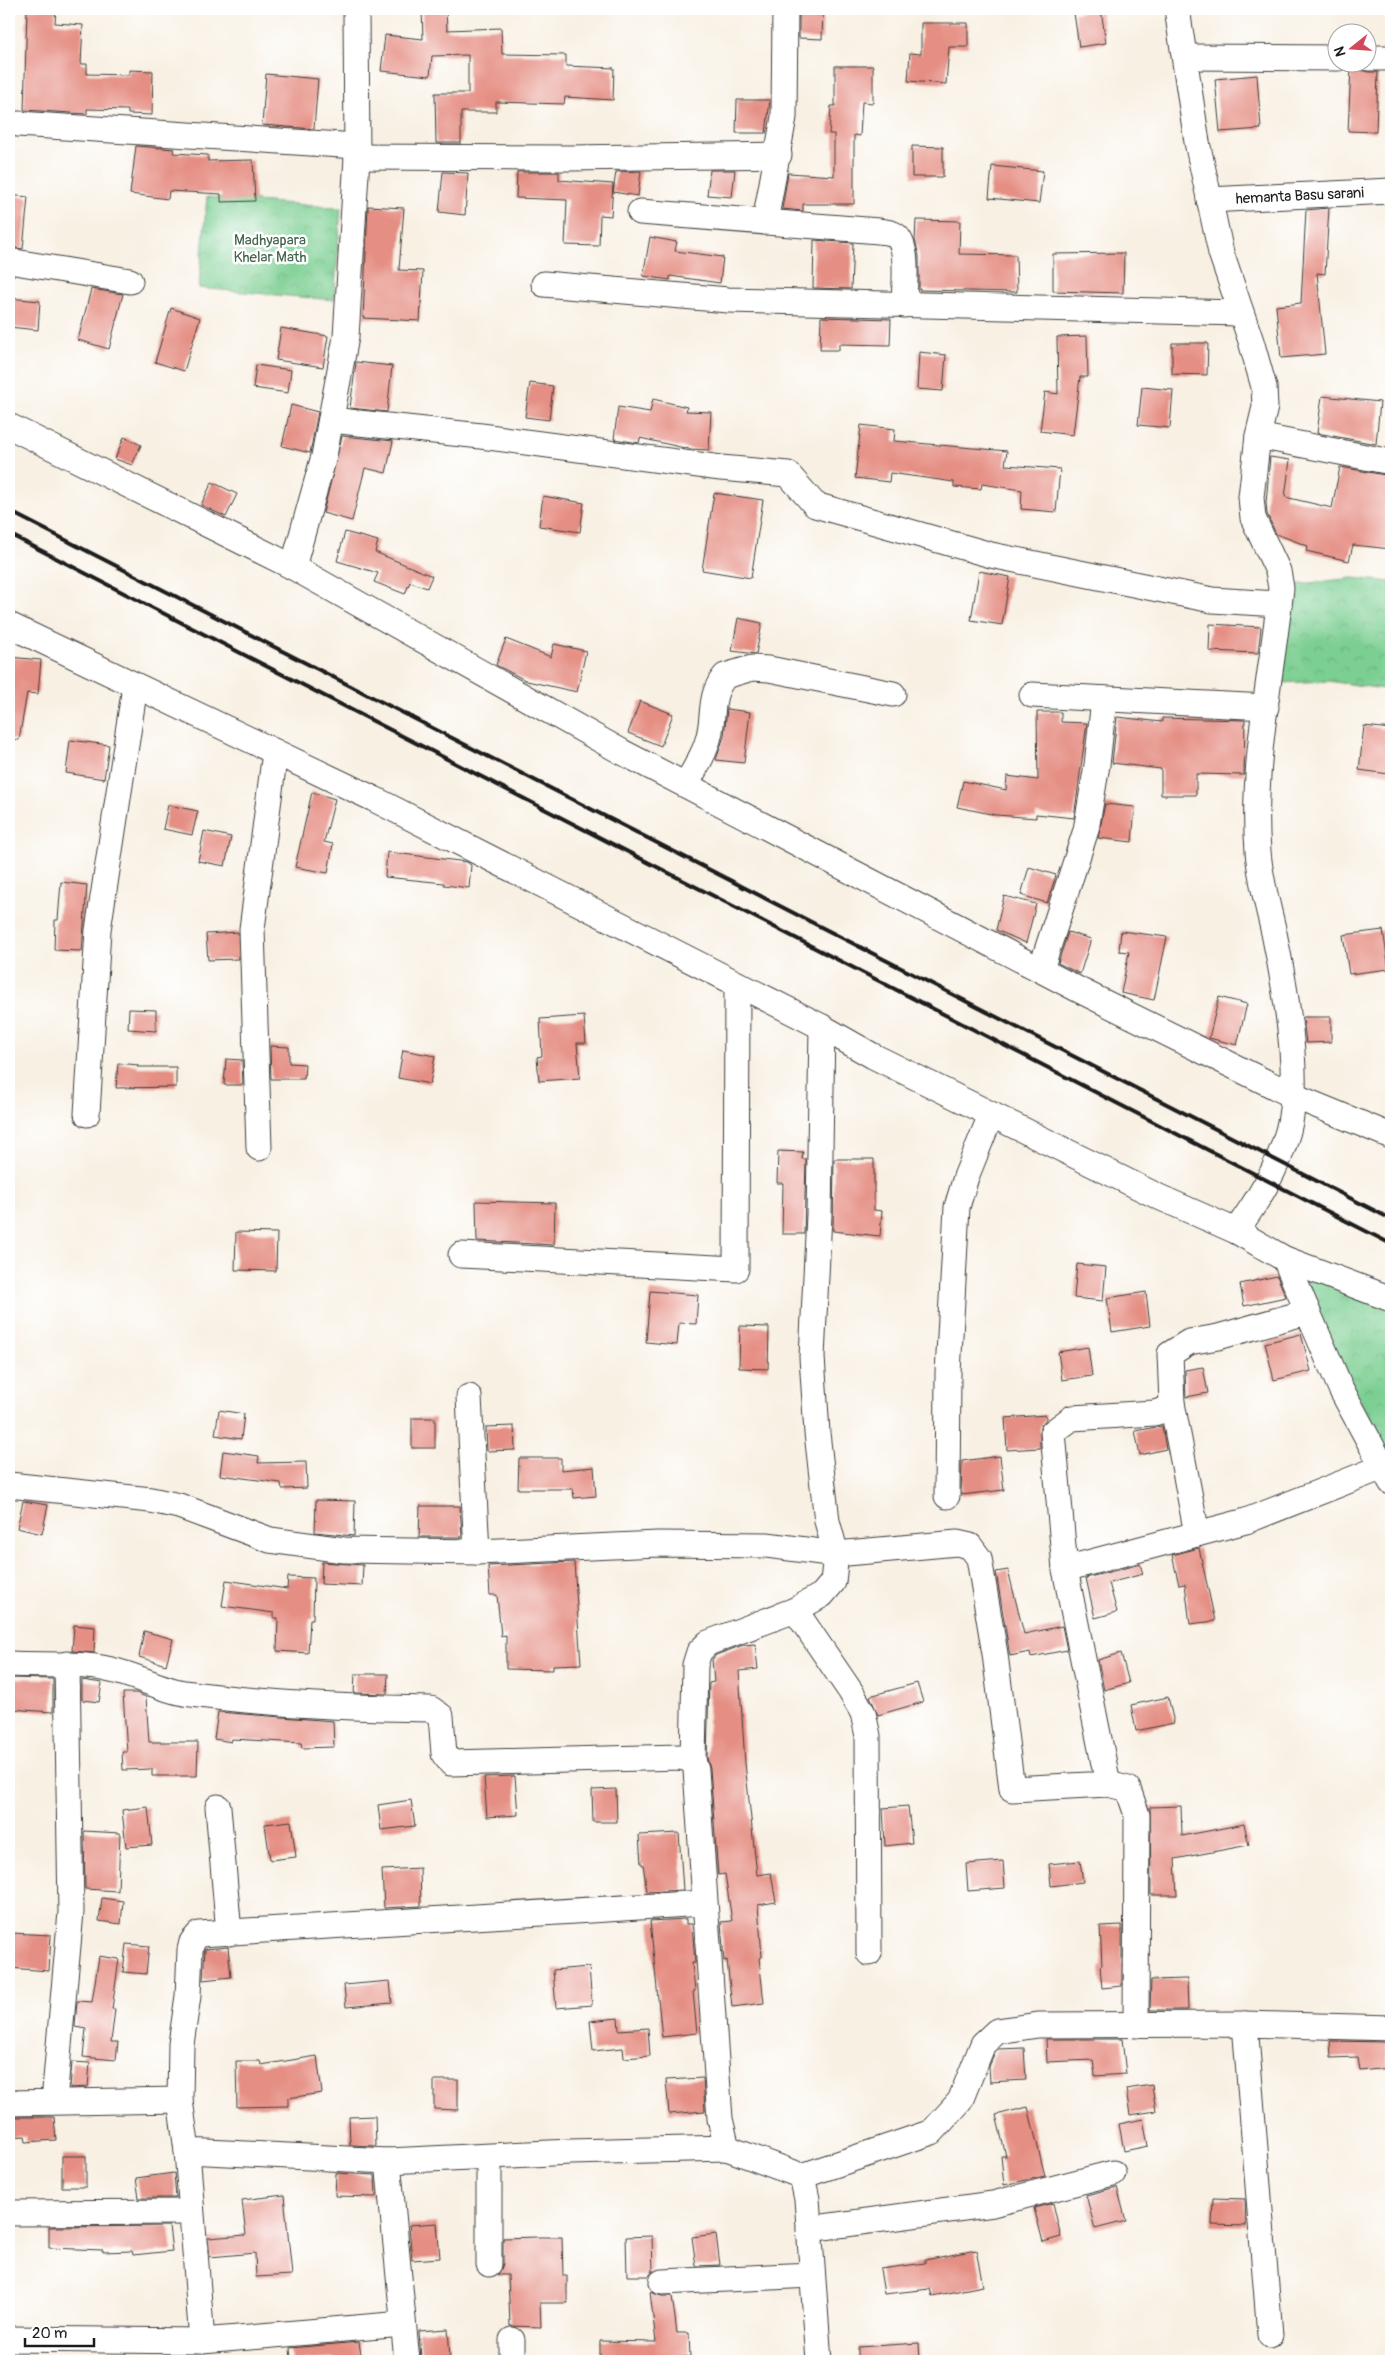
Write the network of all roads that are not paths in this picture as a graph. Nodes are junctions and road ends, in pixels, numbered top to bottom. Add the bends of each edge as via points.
1 (356, 9) edge
2 (785, 9) edge
3 (1177, 9) edge
4 (1185, 57) junction
5 (1328, 58) edge
6 (1378, 58) edge
7 (1391, 58) edge
8 (18, 124) dead end
9 (357, 152) junction
10 (779, 155) junction
11 (1391, 191) edge
12 (1209, 200) junction
13 (640, 212) dead end
14 (765, 222) junction
15 (9, 261) edge
16 (130, 281) dead end
17 (544, 284) dead end
18 (904, 305) junction
19 (1240, 313) junction
20 (331, 420) junction
21 (9, 426) edge
22 (1258, 436) junction
23 (1391, 462) edge
24 (293, 567) junction
25 (1279, 604) junction
26 (9, 625) edge
27 (135, 686) junction
28 (893, 694) dead end
29 (1032, 695) dead end
30 (1104, 699) junction
31 (1266, 708) junction
32 (275, 752) junction
33 (686, 785) junction
34 (1041, 969) junction
35 (737, 984) junction
36 (822, 1027) junction
37 (1294, 1096) junction
38 (87, 1114) dead end
39 (991, 1114) junction
40 (1391, 1136) edge
41 (258, 1148) dead end
42 (1236, 1231) junction
43 (461, 1255) dead end
44 (1285, 1259) junction
45 (1391, 1299) edge
46 (1307, 1312) junction
47 (469, 1397) dead end
48 (1172, 1403) junction
49 (1387, 1475) edge
50 (9, 1485) edge
51 (947, 1496) dead end
52 (1197, 1534) junction
53 (477, 1552) junction
54 (836, 1554) junction
55 (1065, 1569) junction
56 (795, 1610) junction
57 (9, 1664) edge
58 (67, 1664) junction
59 (693, 1760) junction
60 (1108, 1784) junction
61 (218, 1807) dead end
62 (704, 1903) junction
63 (229, 1933) junction
64 (869, 1953) dead end
65 (1245, 2024) junction
66 (1136, 2025) junction
67 (1391, 2028) edge
68 (180, 2100) junction
69 (54, 2101) junction
70 (9, 2103) edge
71 (727, 2148) junction
72 (187, 2151) junction
73 (489, 2157) junction
74 (388, 2161) junction
75 (1113, 2174) dead end
76 (802, 2176) junction
77 (192, 2212) junction
78 (9, 2214) edge
79 (809, 2229) junction
80 (489, 2264) dead end
81 (812, 2275) junction
82 (662, 2282) dead end
83 (403, 2324) junction
84 (1270, 2335) dead end
85 (9, 2339) edge
86 (202, 2341) junction
87 (407, 2361) edge
88 (820, 2361) edge

1 - 9 street
2 - 10 street via 786,87
3 - 4 street
4 - 5 street
4 - 12 street
6 - 7 street
8 - 9 street
9 - 10 street via 569,158
9 - 20 street via 346,337
10 - 14 street
11 - 12 street, hemanta Basu sarani
12 - 19 street
13 - 14 street
14 - 18 street via 894,234 902,242 905,257
15 - 16 street
17 - 18 street via 728,300
18 - 19 street
19 - 22 street via 1264,387 1265,407
20 - 24 street
20 - 25 street via 788,474 815,505 992,555 1212,600
21 - 24 street
22 - 23 street
22 - 25 street via 1251,497 1253,518 1278,572
24 - 33 street
25 - 31 street
26 - 27 street
27 - 32 street
27 - 38 street via 98,930
28 - 33 street via 769,669 752,668 725,676 713,695 707,743
29 - 30 street
30 - 31 street
30 - 34 street via 1098,765 1086,830
31 - 37 street via 1258,786 1258,853 1285,995
32 - 35 street
32 - 41 street via 252,929
33 - 34 street
34 - 37 street
35 - 36 street
35 - 43 street via 736,1269
36 - 39 street
36 - 54 street via 819,1215 812,1357 827,1520
37 - 40 street
37 - 42 street via 1288,1132 1278,1161 1260,1198
39 - 42 street via 1159,1198
39 - 51 street via 957,1207 948,1373
42 - 44 street
44 - 45 street
44 - 46 street
46 - 48 street via 1188,1342 1170,1354
46 - 49 street via 1340,1390
47 - 53 street
48 - 52 street
48 - 55 street via 1165,1410 1154,1413 1072,1418 1052,1432
49 - 52 street
50 - 53 street via 151,1500 179,1506 270,1540 300,1546 344,1550
52 - 55 street
53 - 54 street via 658,1544 767,1545
54 - 56 street via 834,1582 822,1595
54 - 60 street via 957,1543 970,1546 979,1558 1012,1789
55 - 60 street
56 - 59 street via 708,1643 699,1652 695,1666
56 - 64 street via 851,1692 863,1713 868,1736
57 - 58 street
58 - 59 street via 112,1670 169,1690 237,1700 431,1710 441,1716 444,1754 451,1763 680,1757
58 - 69 street via 70,1912
59 - 62 street
60 - 66 street via 1128,1790 1137,1815
61 - 63 street
62 - 63 street
62 - 71 street via 720,2119
63 - 68 street via 199,1934 192,1942 181,2044
65 - 66 street
65 - 67 street
65 - 84 street
66 - 76 street via 1038,2025 997,2032 983,2044 960,2101 932,2132
68 - 69 street
68 - 72 street
69 - 70 street
71 - 73 street
71 - 76 street
72 - 74 street
72 - 77 street
73 - 74 street
73 - 80 street
74 - 83 street
75 - 79 street via 993,2204
76 - 79 street via 808,2199
77 - 78 street
77 - 86 street
79 - 81 street
81 - 82 street
81 - 88 street
83 - 86 street
83 - 87 street
85 - 86 street

